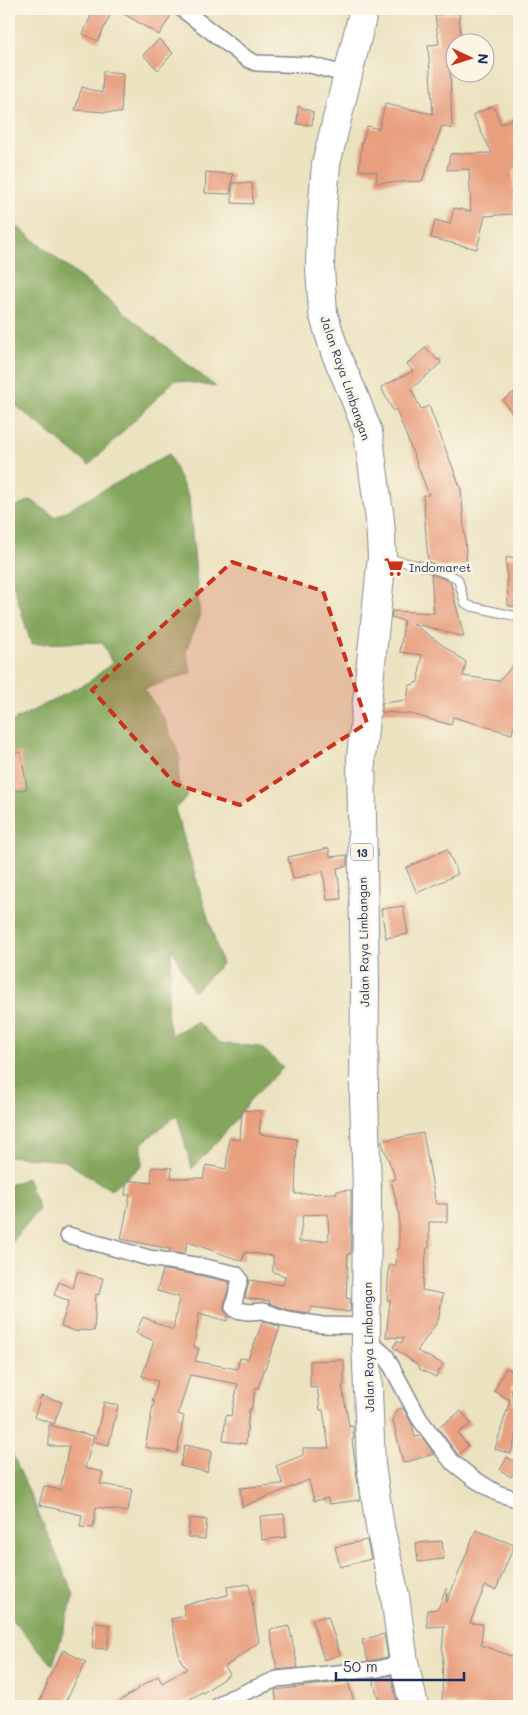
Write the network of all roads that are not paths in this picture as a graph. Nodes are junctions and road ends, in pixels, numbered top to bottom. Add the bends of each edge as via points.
1 (182, 9) edge
2 (364, 9) edge
3 (348, 75) junction
4 (382, 557) junction
5 (519, 616) edge
6 (68, 1235) dead end
7 (366, 1333) junction
8 (519, 1500) edge
9 (404, 1662) junction
10 (218, 1706) edge
11 (414, 1706) edge

1 - 3 street via 252,61 310,65
2 - 3 highway, Jalan Raya Limbangan / 13
3 - 4 highway, Jalan Raya Limbangan / 13 via 326,164 321,227 322,304 335,352 368,432
4 - 5 lane via 452,576 458,579 465,603 470,606
4 - 7 highway, Jalan Raya Limbangan / 13 via 361,758
6 - 7 street via 149,1258 236,1274 240,1279 236,1310 263,1311 286,1319
7 - 8 street via 386,1356 419,1418 451,1461 497,1493
7 - 9 highway, Jalan Raya Limbangan / 13 via 371,1465
9 - 10 street via 369,1670 277,1678
9 - 11 highway, Jalan Raya Limbangan / 13

